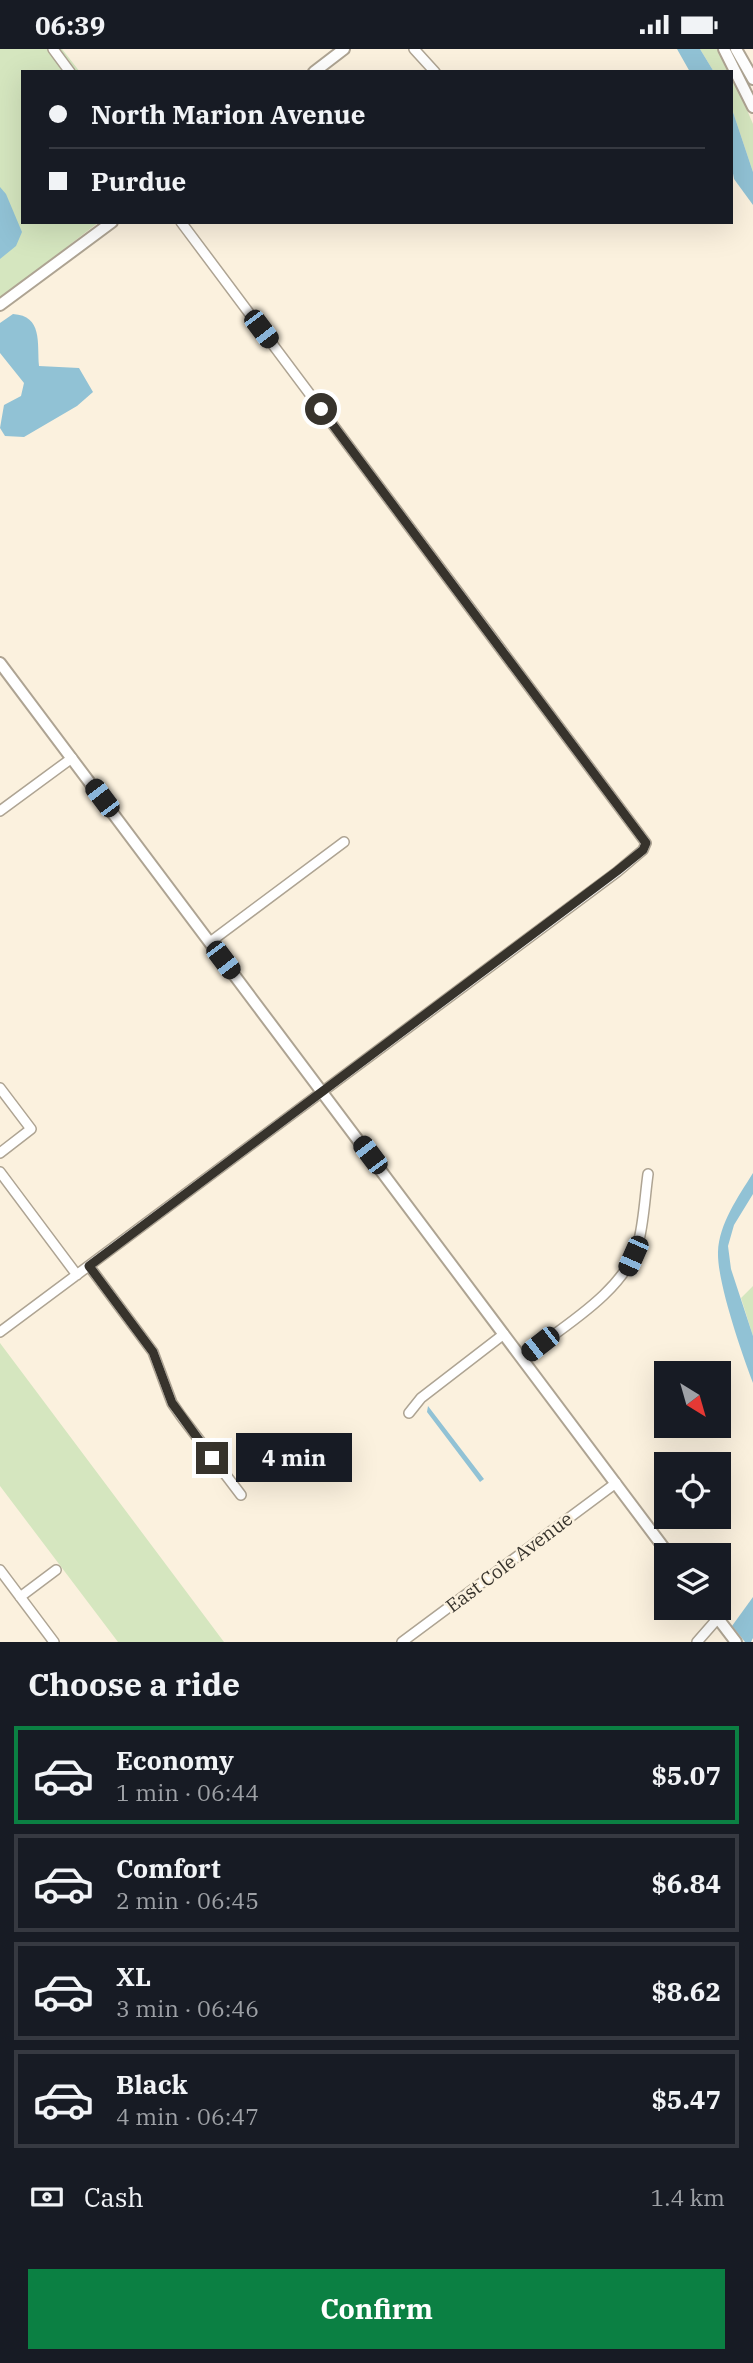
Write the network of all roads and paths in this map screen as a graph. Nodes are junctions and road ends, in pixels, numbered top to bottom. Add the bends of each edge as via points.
1 (53, 49) edge
2 (344, 49) edge
3 (414, 49) edge
4 (724, 49) edge
5 (736, 49) edge
6 (69, 70) edge
7 (317, 70) edge
8 (433, 70) edge
9 (753, 79) edge
10 (753, 107) edge
11 (109, 224) edge
12 (182, 224) edge
13 (0, 305) edge
14 (0, 663) edge
15 (72, 758) junction
16 (0, 811) edge
17 (344, 842) dead end
18 (210, 942) junction
19 (0, 1089) edge
20 (321, 1091) junction
21 (0, 1153) edge
22 (0, 1172) edge
23 (648, 1174) dead end
24 (89, 1266) junction
25 (77, 1275) junction
26 (0, 1332) edge
27 (504, 1334) junction
28 (522, 1358) junction
29 (409, 1413) dead end
30 (616, 1483) junction
31 (241, 1495) dead end
32 (660, 1543) edge
33 (0, 1570) edge
34 (56, 1570) dead end
35 (20, 1597) junction
36 (716, 1620) edge
37 (720, 1620) edge
38 (734, 1639) edge
39 (54, 1642) edge
40 (402, 1642) edge
41 (697, 1642) edge

1 - 6 street
2 - 7 main road
3 - 8 street
4 - 10 main road
5 - 9 main road
11 - 13 main road
12 - 20 street via 646,843 617,871
14 - 15 main road
15 - 16 street
15 - 18 main road
17 - 18 street
18 - 20 main road
19 - 21 street via 31,1129
20 - 24 street
20 - 27 main road
22 - 25 street
23 - 28 street via 639,1242 627,1271 611,1289
24 - 25 street
24 - 31 street via 153,1352 172,1403
25 - 26 street
27 - 28 main road
27 - 29 street via 421,1398
28 - 30 main road
30 - 32 main road
30 - 40 street, East Cole Avenue
33 - 35 street
34 - 35 street
35 - 39 street
36 - 41 street
37 - 38 main road

